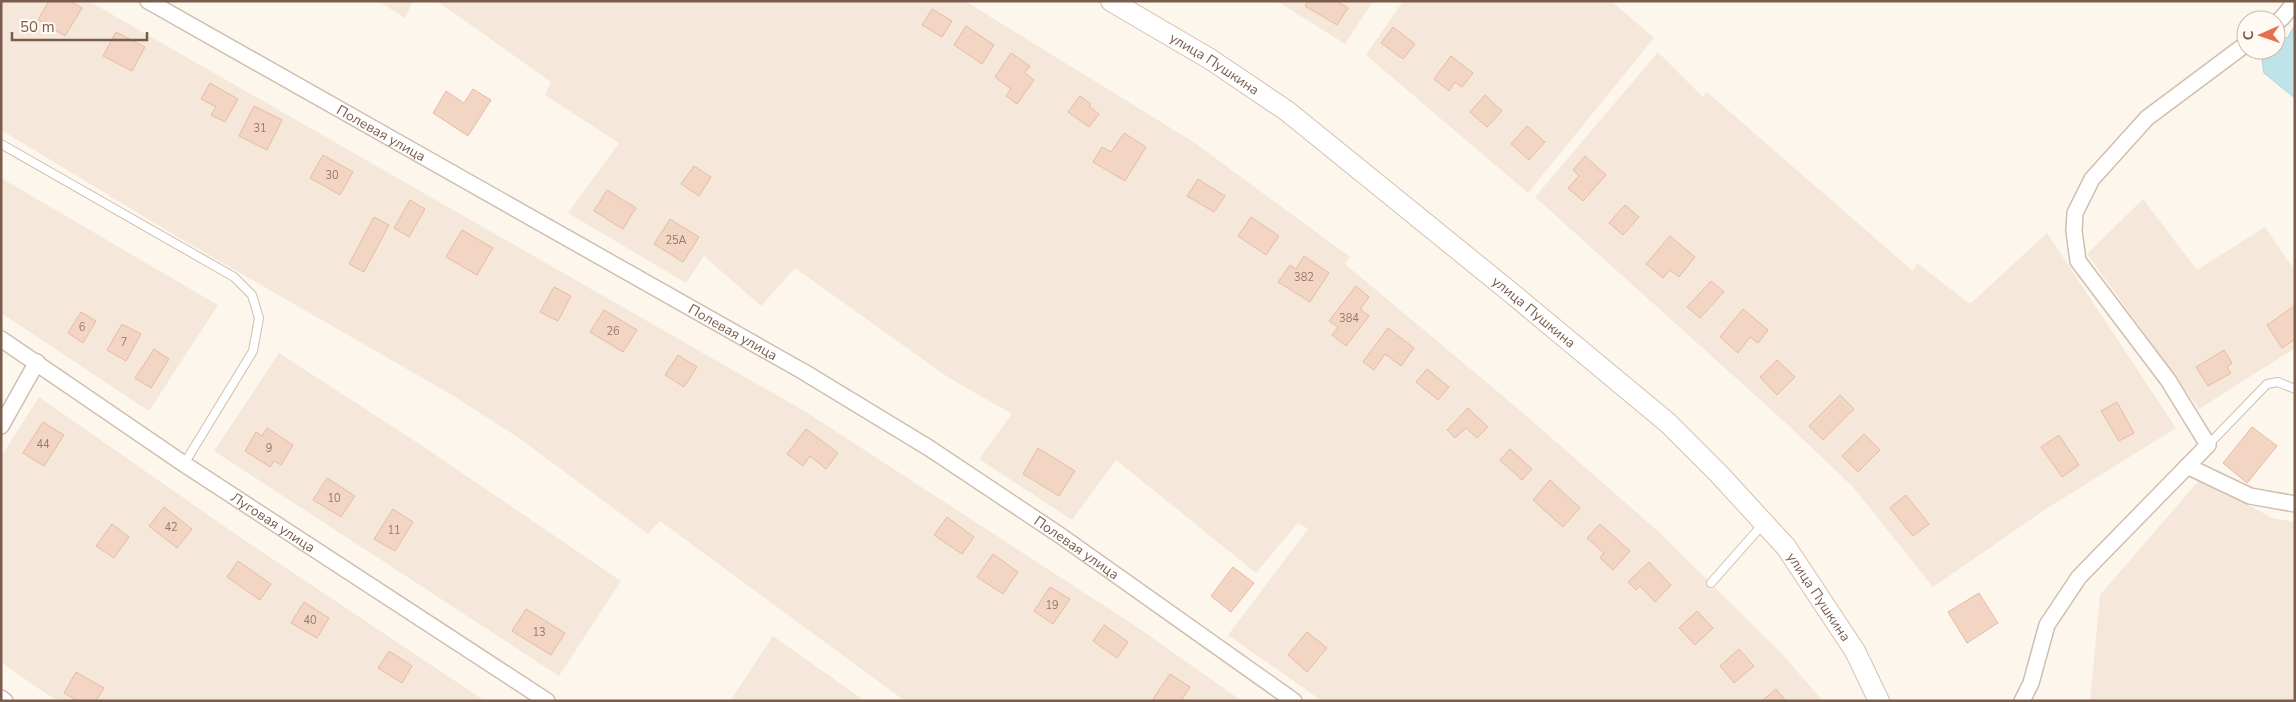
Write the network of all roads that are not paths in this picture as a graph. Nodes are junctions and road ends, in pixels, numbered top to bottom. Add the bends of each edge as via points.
1 (148, 1) edge
2 (1111, 1) edge
3 (2295, 2) edge
4 (2286, 13) edge
5 (2236, 51) edge
6 (1, 144) edge
7 (1, 338) edge
8 (37, 362) junction
9 (2295, 389) edge
10 (1, 426) edge
11 (2208, 445) junction
12 (184, 464) junction
13 (2187, 466) junction
14 (2295, 504) edge
15 (1764, 523) junction
16 (1711, 583) dead end
17 (1, 698) edge
18 (5, 701) edge
19 (547, 701) edge
20 (1294, 701) edge
21 (1879, 701) edge
22 (2022, 701) edge

1 - 20 street, Полевая улица via 862,407 1061,536
2 - 15 main road, улица Пушкина via 1210,59 1288,111 1668,423
3 - 4 street
5 - 11 street via 2147,118 2092,180 2075,213 2078,262 2168,380
6 - 12 lane via 234,277 252,295 258,318 253,351
7 - 8 street, Луговая улица
8 - 10 street
8 - 12 street, Луговая улица
9 - 11 lane via 2278,382 2267,384
11 - 13 street
12 - 19 street, Луговая улица
13 - 14 street via 2250,496
13 - 22 street via 2079,576 2048,625 2031,683
15 - 16 lane
15 - 21 main road, улица Пушкина via 1786,547 1855,651
17 - 18 street

